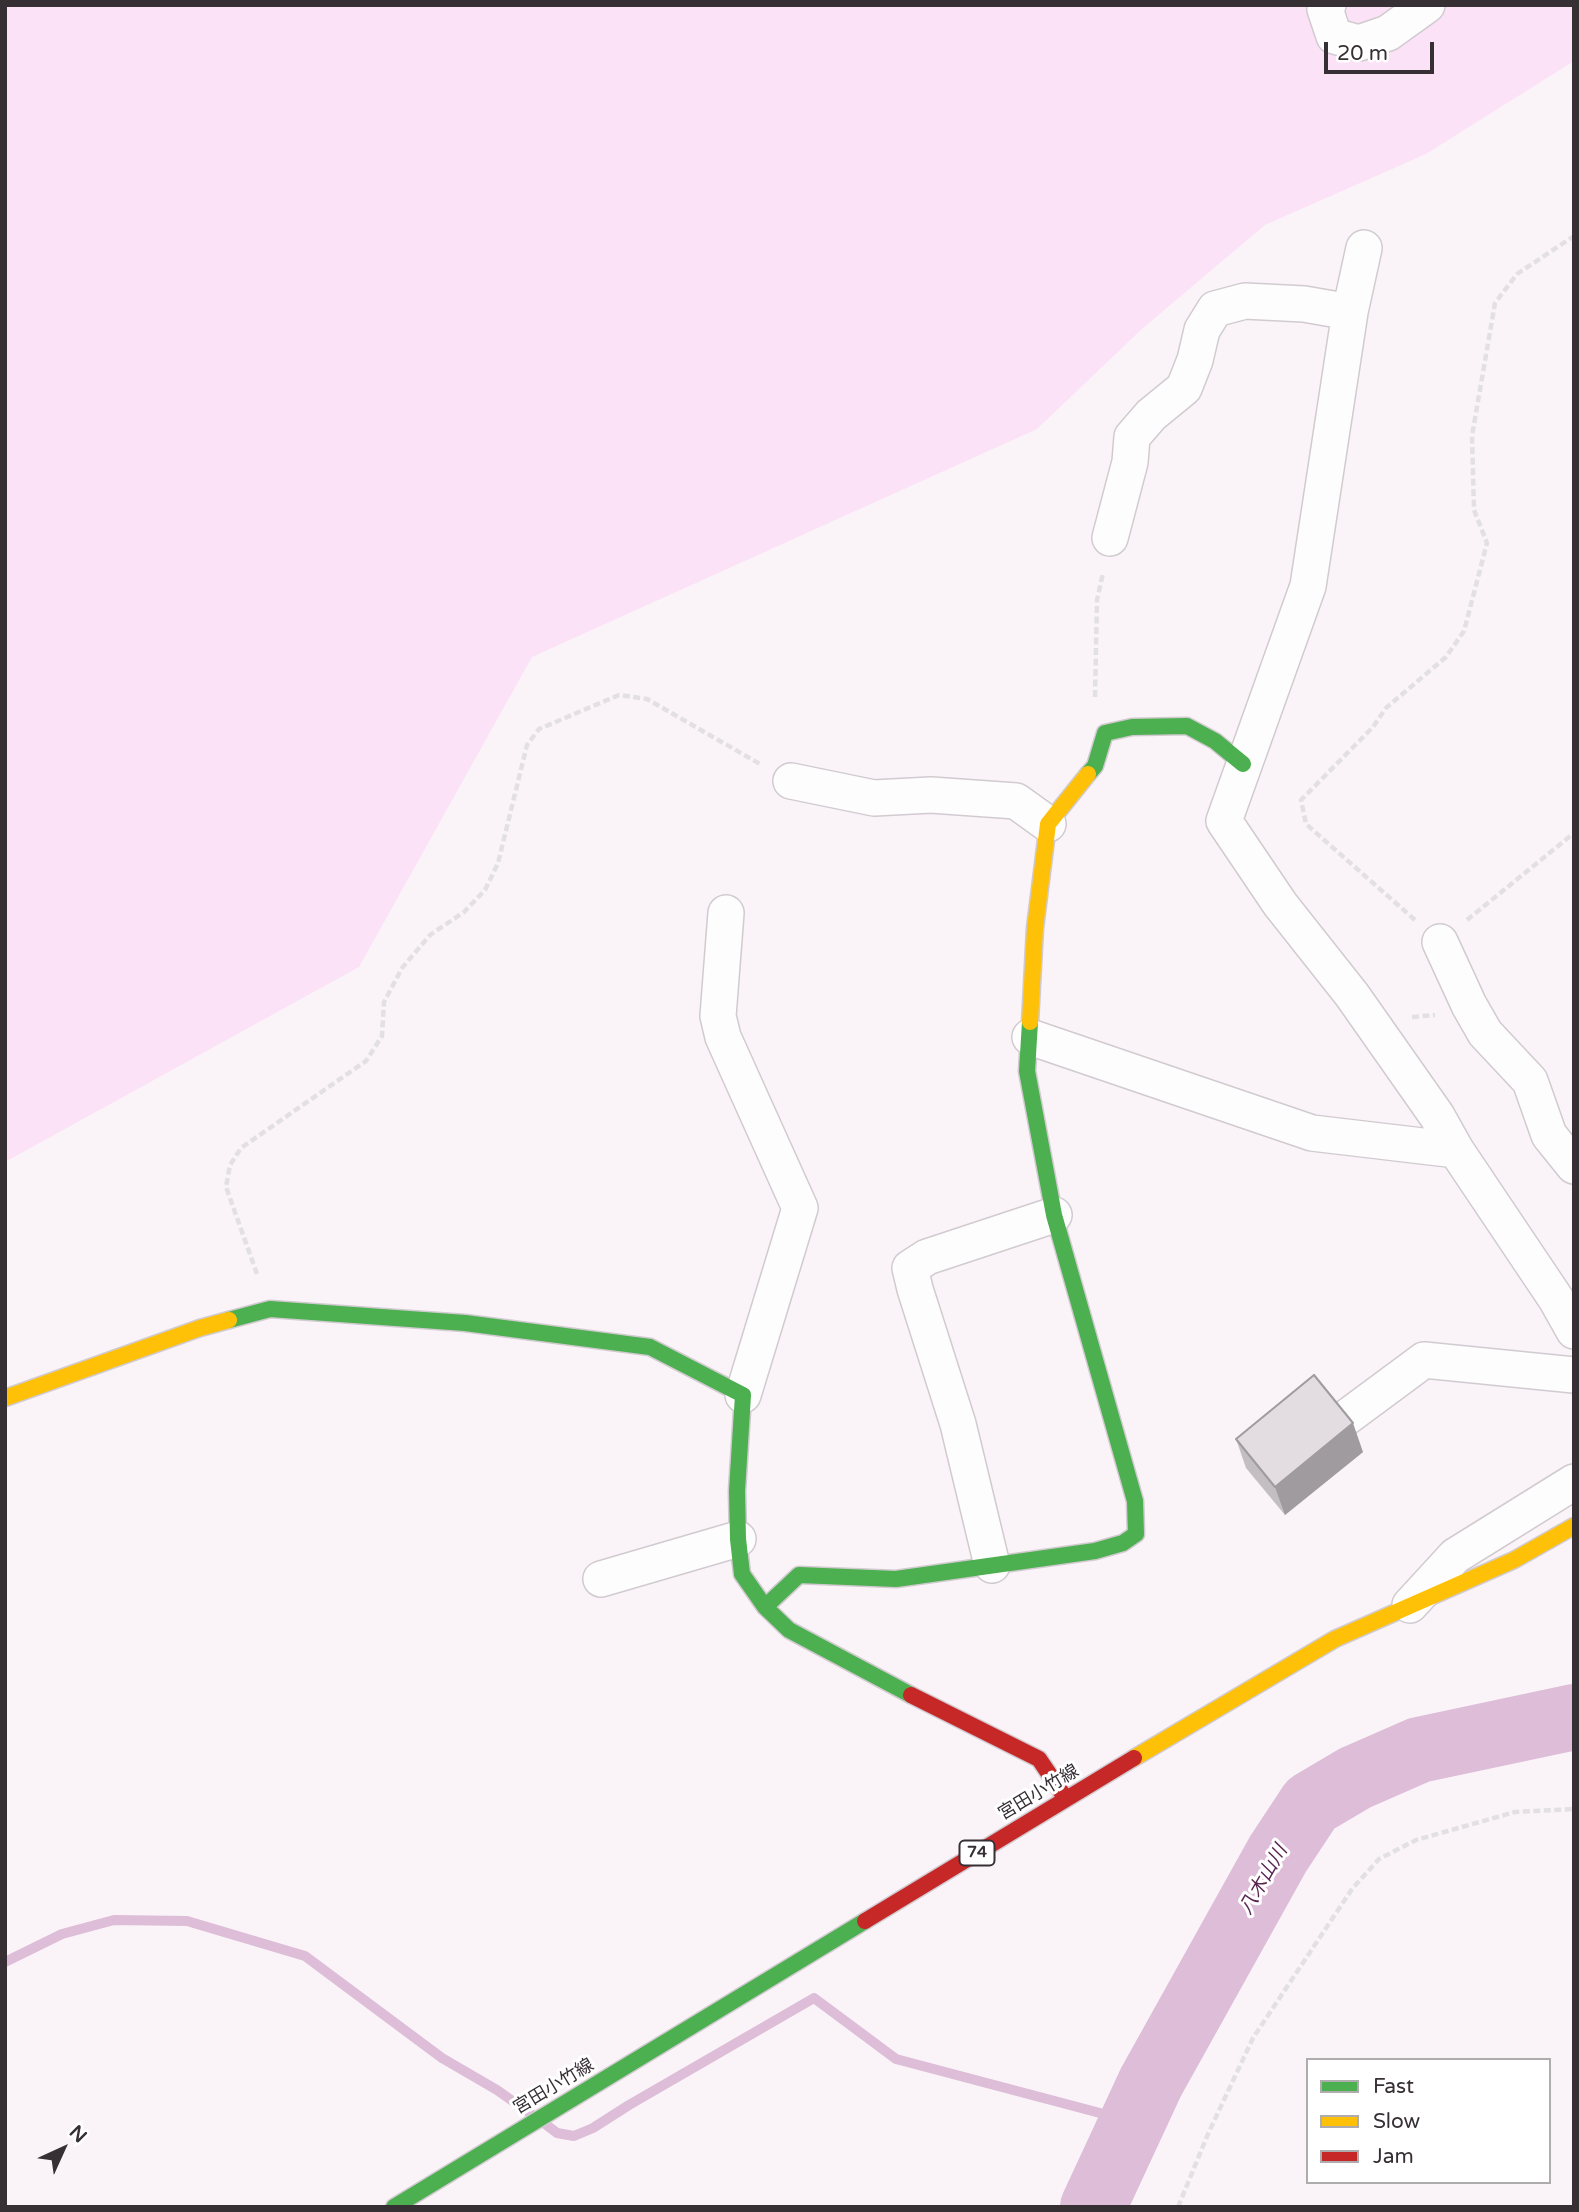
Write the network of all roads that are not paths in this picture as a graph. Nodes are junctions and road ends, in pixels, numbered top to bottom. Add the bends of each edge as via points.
1 (1328, 5) edge
2 (1427, 5) edge
3 (1364, 248) dead end
4 (1350, 312) junction
5 (1110, 538) road end
6 (1243, 764) junction
7 (792, 781) road end
8 (1048, 824) junction
9 (726, 913) dead end
10 (1440, 942) road end
11 (1030, 1037) junction
12 (1456, 1150) junction
13 (1574, 1166) edge
14 (1054, 1215) junction
15 (1574, 1331) edge
16 (1574, 1374) edge
17 (743, 1395) junction
18 (5, 1398) edge
19 (1347, 1417) edge
20 (1574, 1482) edge
21 (1574, 1526) edge
22 (738, 1539) junction
23 (992, 1565) junction
24 (601, 1579) dead end
25 (765, 1607) junction
26 (1408, 1607) junction
27 (1066, 1799) junction
28 (394, 2207) edge

1 - 2 street via 1325,9 1334,36 1359,43 1388,33
3 - 4 street
4 - 5 street via 1245,301 1215,309 1202,330 1184,388 1132,437
4 - 6 street via 1308,586
6 - 8 street via 1187,726 1132,727 1105,733 1095,766
6 - 12 street via 1224,821 1280,904 1352,995
7 - 8 street via 874,798 931,795 1016,801
8 - 11 street via 1035,928
9 - 17 street via 718,1016 723,1037 800,1208
10 - 13 street via 1485,1033 1530,1081 1549,1135
11 - 12 street via 1312,1133
11 - 14 street via 1027,1071
12 - 15 street
14 - 23 street via 927,1257 910,1268 958,1424
14 - 23 street via 1135,1501 1136,1534 1095,1551
16 - 19 street via 1424,1360
17 - 18 street via 650,1347 465,1323 270,1309 200,1328
17 - 22 street
20 - 26 street via 1455,1556
21 - 26 street, 宮田小竹線 / 74 via 1514,1560
22 - 24 street
22 - 25 street via 742,1574
23 - 25 street via 896,1579 799,1575
25 - 27 street via 789,1630 1039,1759
26 - 27 street, 宮田小竹線 / 74 via 1335,1639
27 - 28 street, 宮田小竹線 / 74

